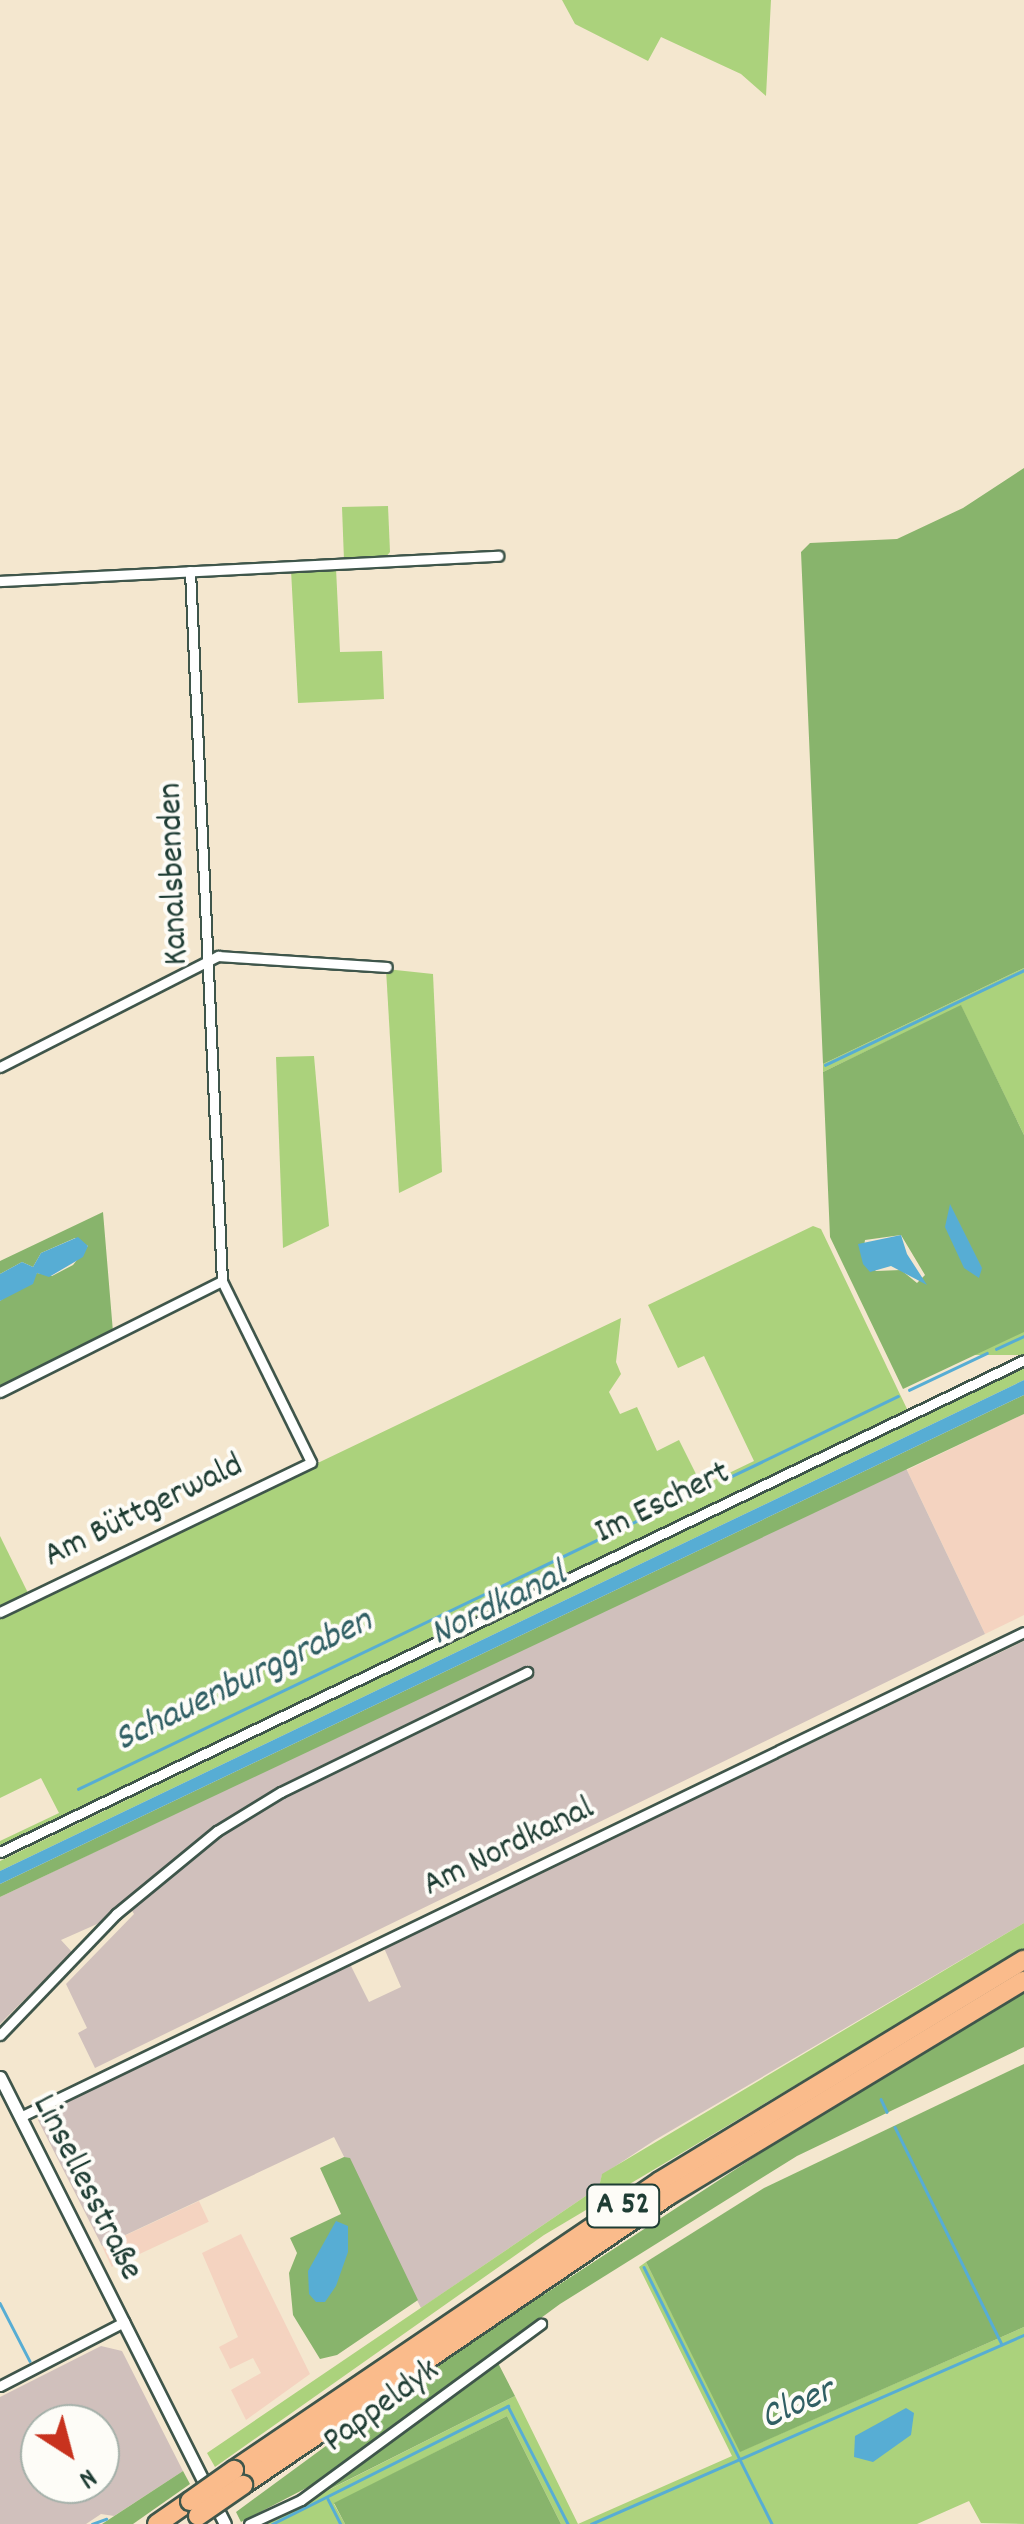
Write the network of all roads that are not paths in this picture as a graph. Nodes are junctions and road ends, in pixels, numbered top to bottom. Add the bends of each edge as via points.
1 (498, 556) dead end
2 (190, 572) junction
3 (0, 581) edge
4 (206, 962) junction
5 (387, 967) dead end
6 (0, 1067) edge
7 (222, 1281) junction
8 (1024, 1360) edge
9 (0, 1392) edge
10 (311, 1462) joint
11 (0, 1612) edge
12 (1024, 1632) edge
13 (527, 1672) dead end
14 (0, 1852) edge
15 (1024, 1960) edge
16 (1024, 1980) edge
17 (0, 2035) edge
18 (0, 2078) edge
19 (20, 2118) junction
20 (124, 2322) junction
21 (541, 2324) dead end
22 (0, 2386) edge
23 (238, 2478) junction
24 (192, 2514) edge
25 (157, 2524) edge
26 (225, 2524) edge
27 (249, 2524) edge

1 - 2 street
2 - 3 street
2 - 4 street, Kanalsbenden
4 - 5 street via 218,956
4 - 6 street
4 - 7 street, Kanalsbenden
7 - 9 street
7 - 10 street, Kanalsbenden
8 - 14 street, Im Eschert
10 - 11 street, Am Büttgerwald
12 - 19 street, Am Nordkanal via 66,2089
13 - 17 street via 281,1792 217,1831 116,1914
15 - 23 highway, A 52 via 660,2181
16 - 23 highway, A 52 via 668,2196
18 - 19 street, Linsellesstraße
19 - 20 street, Linsellesstraße
20 - 22 street, Linsellesstraße
20 - 26 street, Linsellesstraße
21 - 27 street, Pappeldyk via 301,2500
23 - 24 highway, A 52, bridge
24 - 25 highway, A 52

